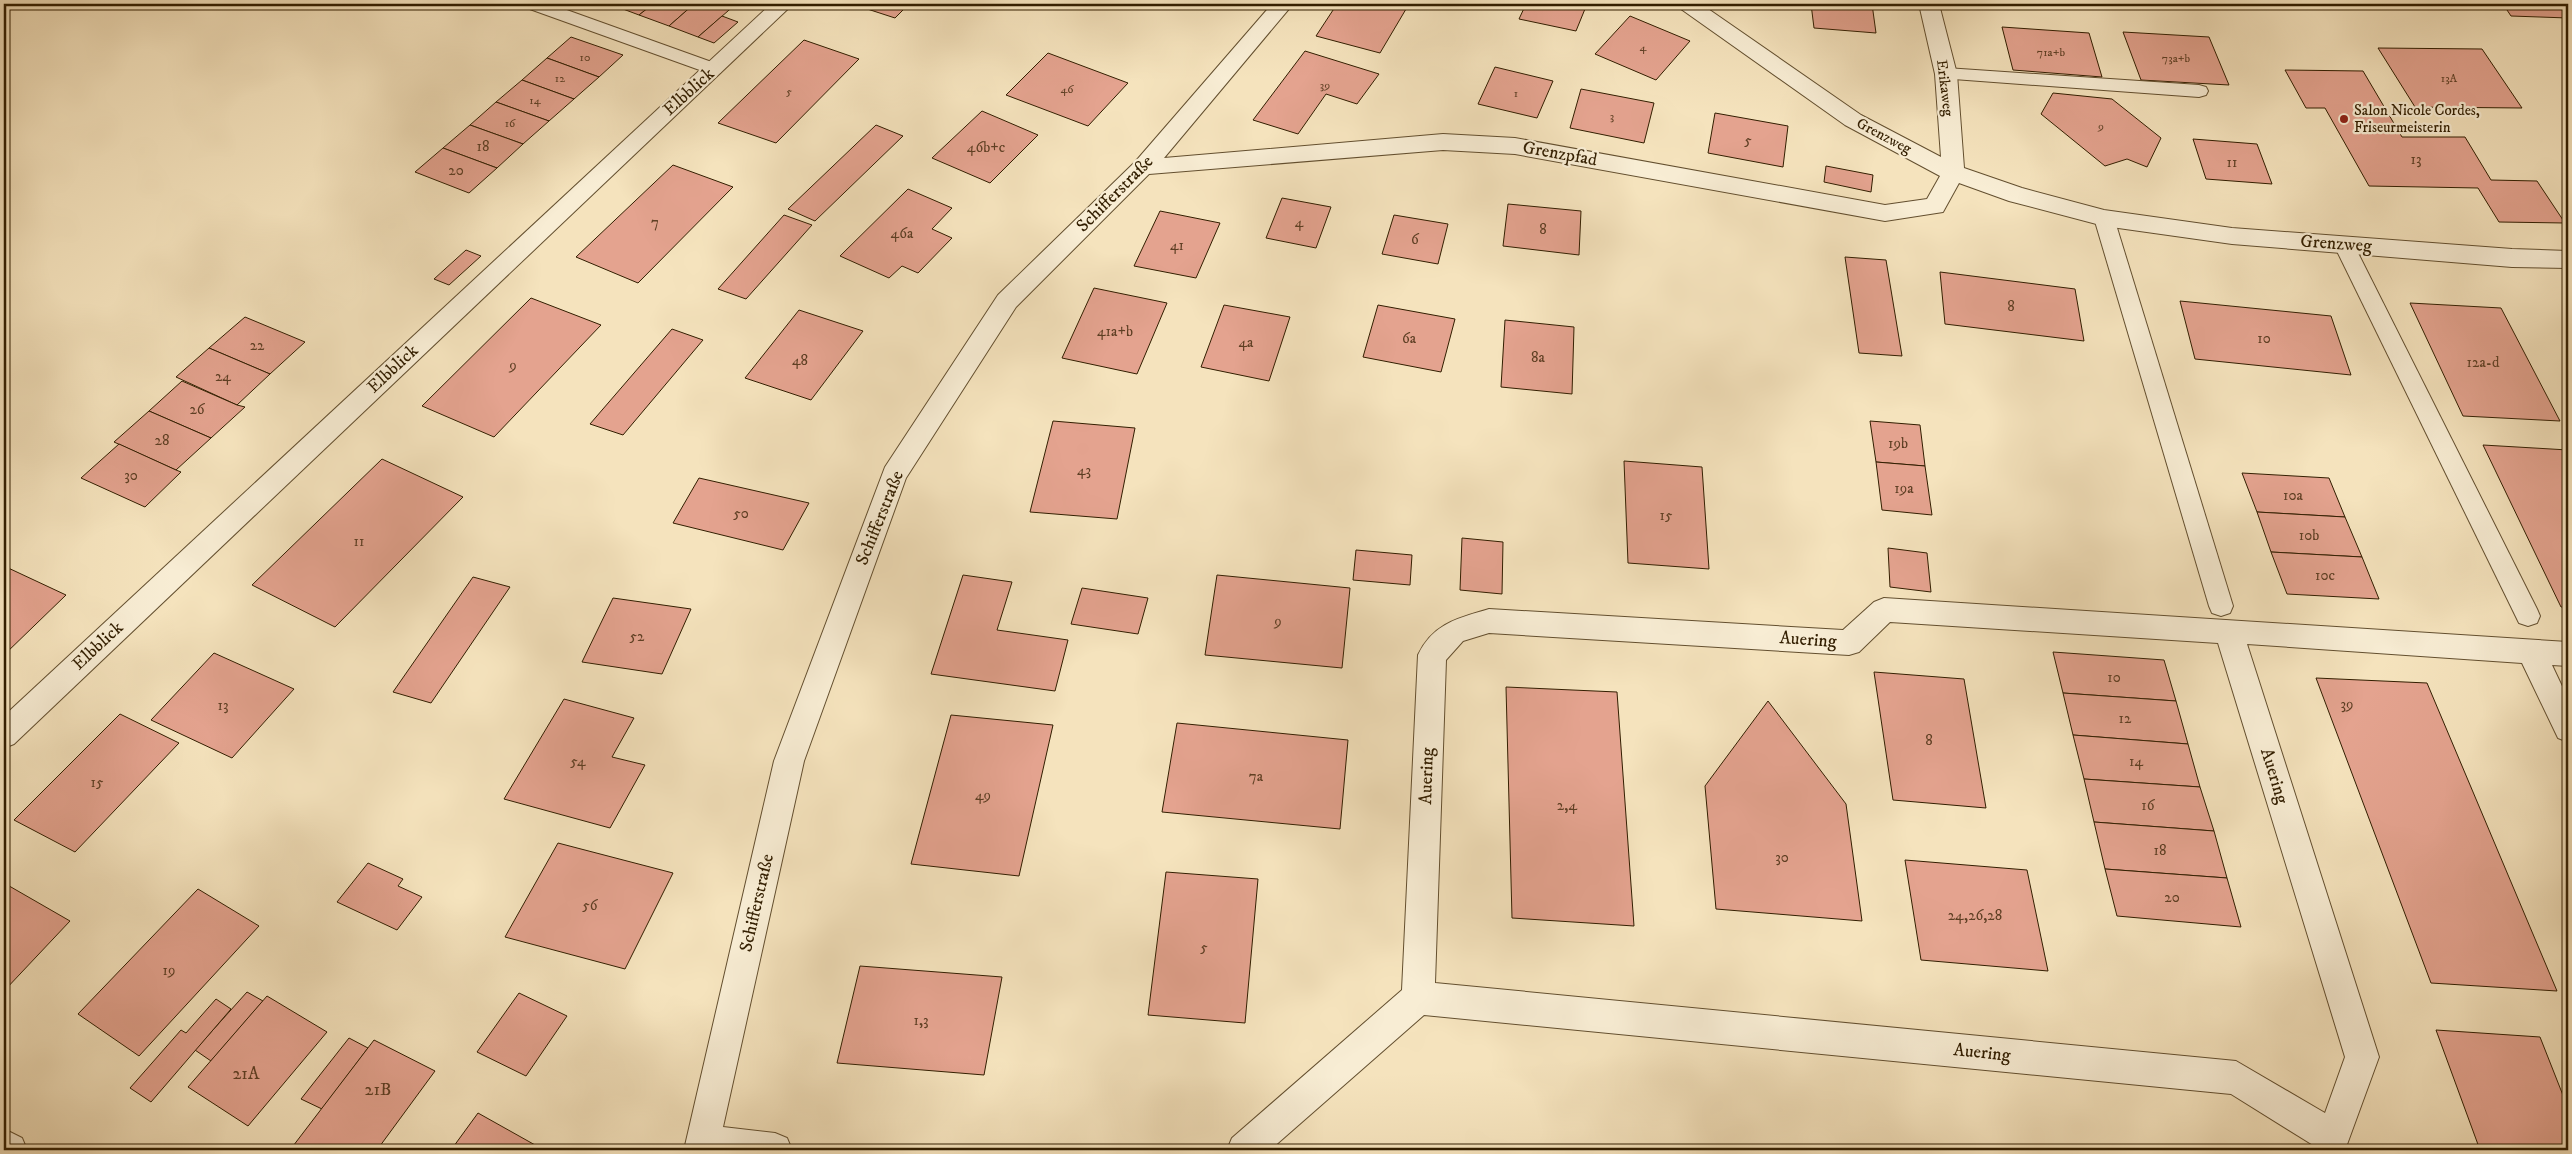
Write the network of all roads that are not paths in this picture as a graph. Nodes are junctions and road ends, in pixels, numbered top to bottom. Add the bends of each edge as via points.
1 (533, 4) edge
2 (783, 4) edge
3 (1283, 4) edge
4 (1688, 4) edge
5 (1929, 4) edge
6 (714, 69) junction
7 (1946, 74) junction
8 (2199, 91) dead end
9 (1144, 168) junction
10 (1953, 173) junction
11 (2104, 218) junction
12 (2344, 245) junction
13 (2568, 260) edge
14 (2528, 616) dead end
15 (2225, 618) junction
16 (2532, 653) junction
17 (2568, 654) edge
18 (2568, 729) edge
19 (4, 735) edge
20 (1418, 998) junction
21 (4, 1146) edge
22 (702, 1146) edge
23 (10, 1150) edge
24 (775, 1150) edge
25 (1244, 1150) edge

1 - 6 lane
2 - 6 street, Elbblick
3 - 9 street, Schifferstraße
4 - 10 street, Grenzweg via 1854,120
5 - 7 street, Erikaweg
6 - 19 street, Elbblick
7 - 8 lane
7 - 10 street, Erikaweg
9 - 10 street, Grenzpfad via 1443,142 1516,146 1885,212 1936,206
9 - 22 street, Schifferstraße via 1007,301 894,476 789,760
10 - 11 street, Grenzweg via 2017,195
11 - 12 street, Grenzweg via 2232,236
11 - 15 lane
12 - 13 street, Grenzweg
12 - 14 lane
15 - 16 street
15 - 20 street, Auering via 1884,610 1849,643 1488,621 1454,632 1432,655
15 - 20 street, Auering via 2362,1057 2333,1138 2236,1078
16 - 17 street
16 - 18 street
20 - 25 street
21 - 23 street
22 - 24 street

